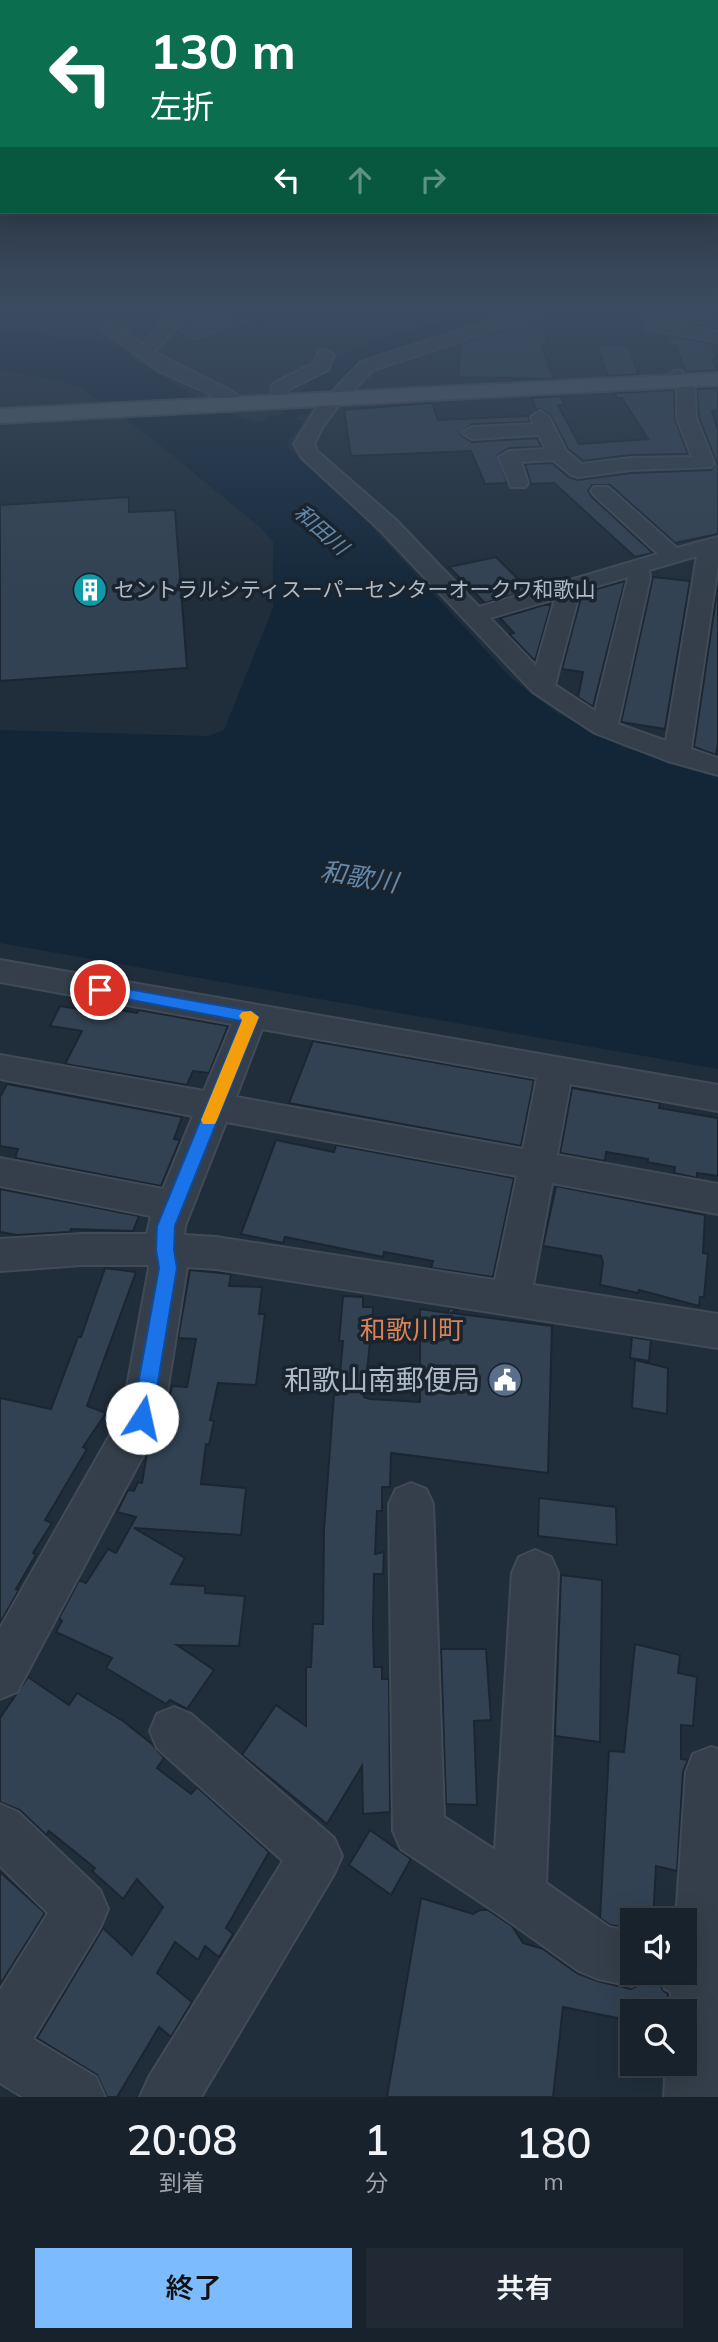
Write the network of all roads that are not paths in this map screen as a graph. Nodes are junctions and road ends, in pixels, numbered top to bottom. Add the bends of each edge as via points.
1 (74, 410) edge
2 (323, 410) edge
3 (685, 410) edge
4 (0, 416) edge
5 (472, 433) dead end
6 (558, 454) junction
7 (578, 471) junction
8 (706, 478) dead end
9 (518, 483) dead end
10 (601, 491) junction
11 (714, 544) edge
12 (673, 556) junction
13 (638, 567) junction
14 (570, 587) junction
15 (476, 615) junction
16 (542, 687) junction
17 (604, 728) junction
18 (677, 755) junction
19 (718, 766) edge
20 (0, 971) edge
21 (251, 1017) junction
22 (0, 1067) edge
23 (556, 1069) junction
24 (718, 1098) edge
25 (214, 1106) junction
26 (537, 1166) junction
27 (0, 1172) edge
28 (718, 1199) edge
29 (174, 1206) junction
30 (165, 1250) junction
31 (0, 1255) edge
32 (511, 1298) junction
33 (718, 1331) edge
34 (411, 1503) dead end
35 (535, 1573) dead end
36 (0, 1675) edge
37 (174, 1731) dead end
38 (718, 1774) edge
39 (0, 1830) edge
40 (519, 1896) junction
41 (697, 1919) edge
42 (620, 1957) edge
43 (692, 1985) edge
44 (0, 2042) edge
45 (0, 2051) edge
46 (76, 2097) edge
47 (169, 2097) edge
48 (693, 2097) edge

1 - 4 main road
2 - 15 street via 304,444 309,454 388,525
3 - 7 street via 704,463 631,464
5 - 6 street via 542,423
6 - 7 street
6 - 9 street via 509,457
7 - 10 street
8 - 10 street
10 - 12 street
11 - 12 street
11 - 18 street
12 - 13 street
13 - 14 street
13 - 17 street
14 - 15 street
14 - 16 street
15 - 16 street
16 - 17 street
17 - 18 street
18 - 19 street
20 - 21 street
21 - 23 street
21 - 25 street
22 - 25 street
23 - 24 street
23 - 26 street
25 - 26 street
25 - 29 street
26 - 28 street
26 - 32 street
27 - 29 street
29 - 30 street via 166,1226
30 - 31 street
30 - 32 street via 216,1253
30 - 36 street via 168,1268 142,1418
32 - 33 street
34 - 40 street via 419,1831
35 - 40 street
37 - 47 street via 316,1856
38 - 41 street via 711,1772
39 - 44 street via 81,1909
40 - 42 street via 597,1952
43 - 48 street
45 - 46 street

